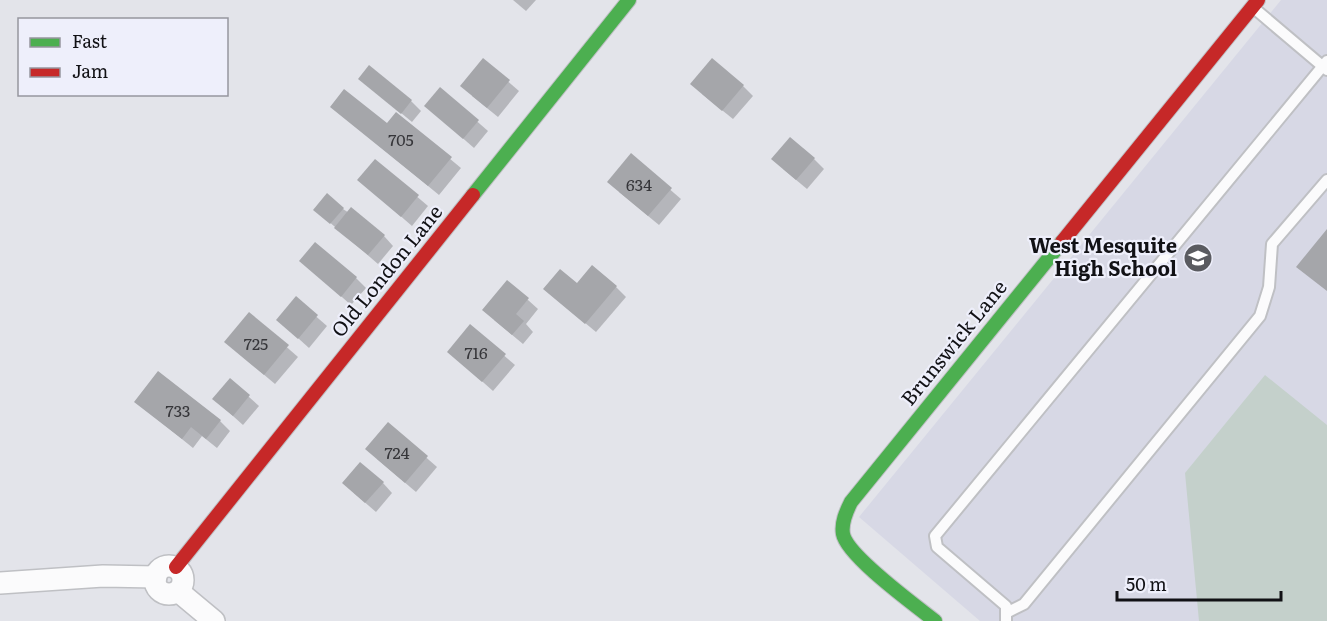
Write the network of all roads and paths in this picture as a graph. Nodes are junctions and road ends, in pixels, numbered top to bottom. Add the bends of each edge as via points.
1 (629, 0) edge
2 (1256, 4) edge
3 (1326, 66) edge
4 (1327, 180) edge
5 (176, 567) junction
6 (156, 578) junction
7 (0, 583) edge
8 (178, 591) junction
9 (1006, 617) edge
10 (214, 621) edge
11 (935, 621) edge

1 - 5 street, Old London Lane
2 - 3 lane
2 - 11 street, Brunswick Lane via 851,502 844,516 844,538 855,553
3 - 9 lane via 934,536 937,547 1006,606
4 - 9 lane via 1272,244 1269,287 1260,316 1024,604
5 - 6 street via 163,567
5 - 8 street via 183,578
6 - 7 street via 103,576
6 - 8 street via 157,587 164,593
8 - 10 street

